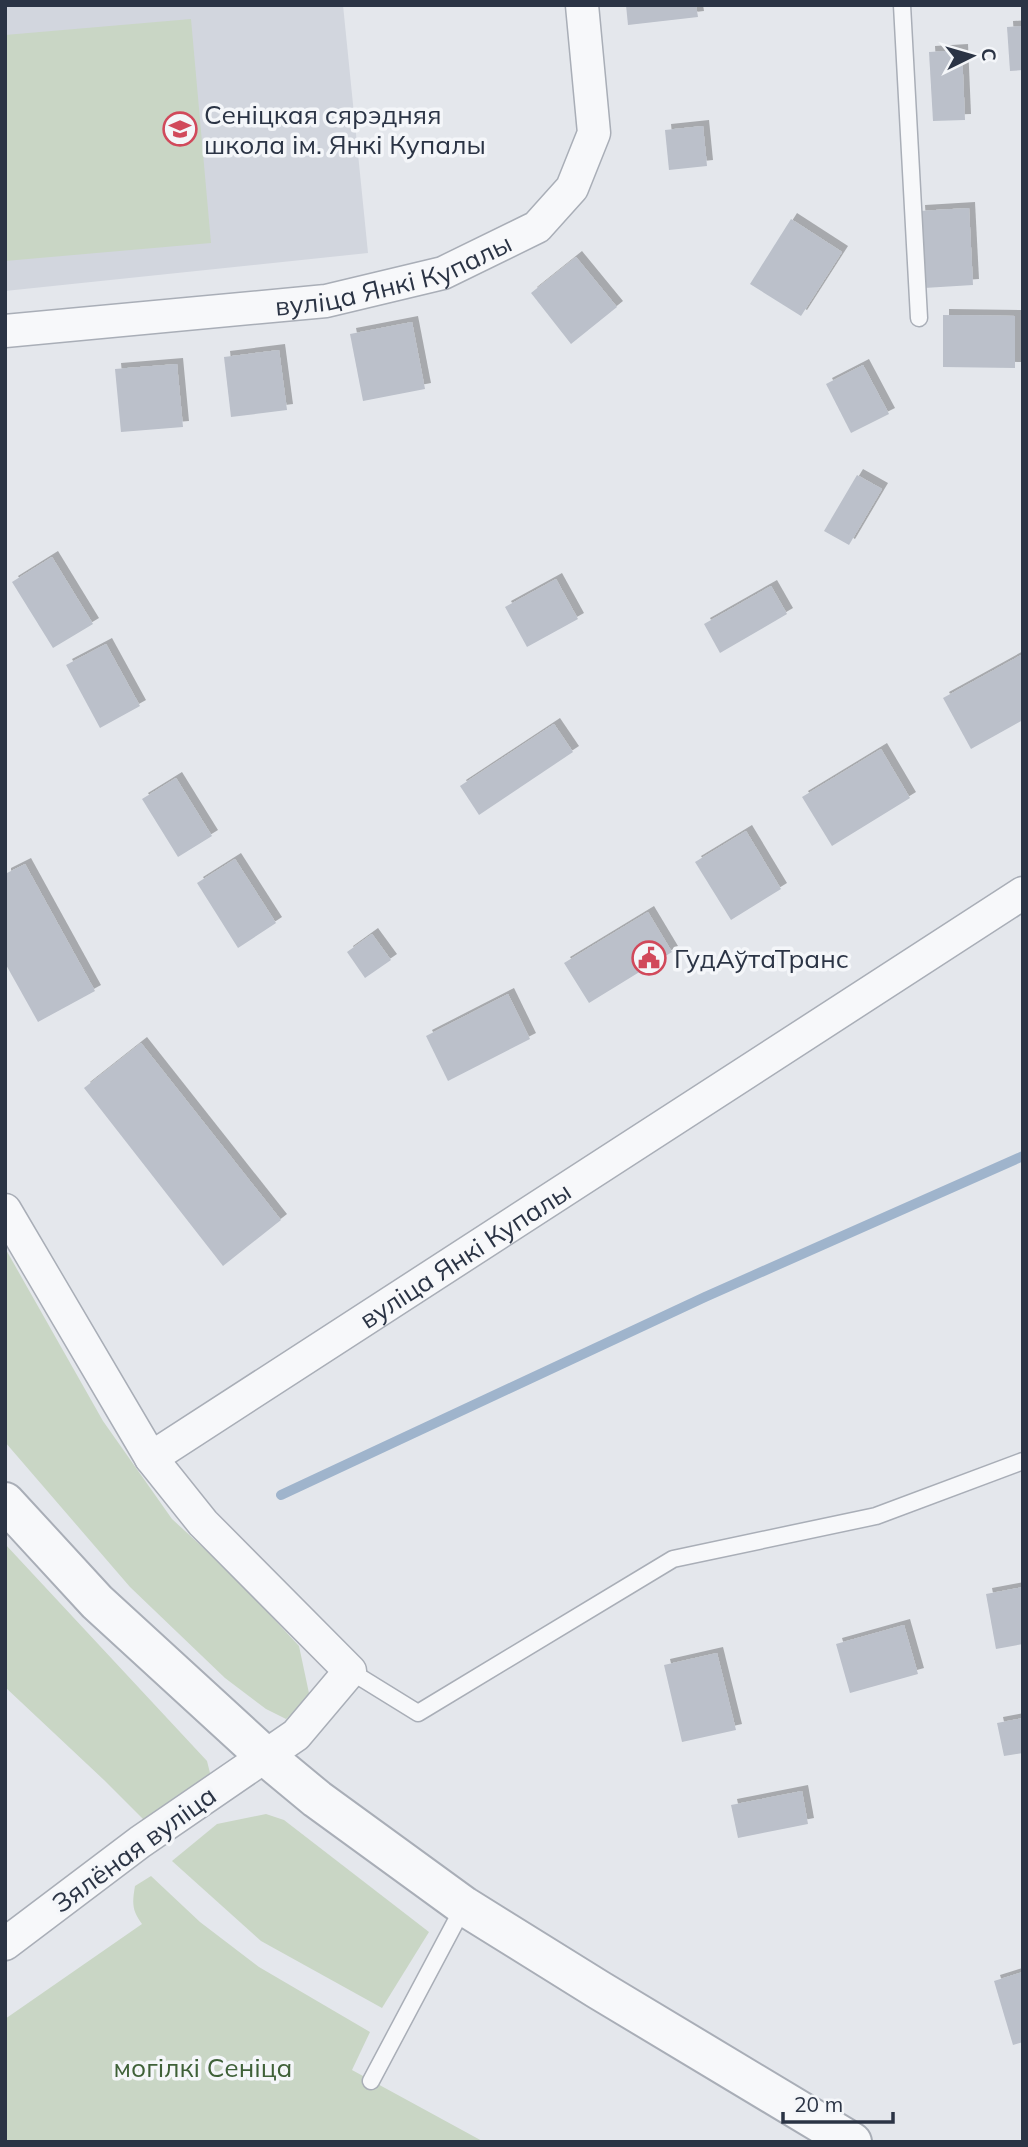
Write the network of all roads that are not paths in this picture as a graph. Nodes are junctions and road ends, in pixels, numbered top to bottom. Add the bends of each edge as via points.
1 (582, 5) edge
2 (902, 5) edge
3 (919, 318) dead end
4 (5, 331) edge
5 (1023, 893) edge
6 (5, 1210) edge
7 (151, 1458) junction
8 (1023, 1461) edge
9 (5, 1502) edge
10 (349, 1671) junction
11 (265, 1756) junction
12 (464, 1906) junction
13 (5, 1944) edge
14 (371, 2081) dead end
15 (852, 2142) edge

1 - 4 street, вуліца Янкі Купалы via 594,132 572,188 537,227 443,273 326,301
2 - 3 lane
5 - 7 street, вуліца Янкі Купалы
6 - 7 street
7 - 10 street via 203,1523
8 - 10 lane via 876,1516 673,1559 418,1713
9 - 11 street via 96,1602
10 - 11 street, Зялёная вуліца via 296,1735
11 - 12 street
11 - 13 street, Зялёная вуліца
12 - 14 lane
12 - 15 street

